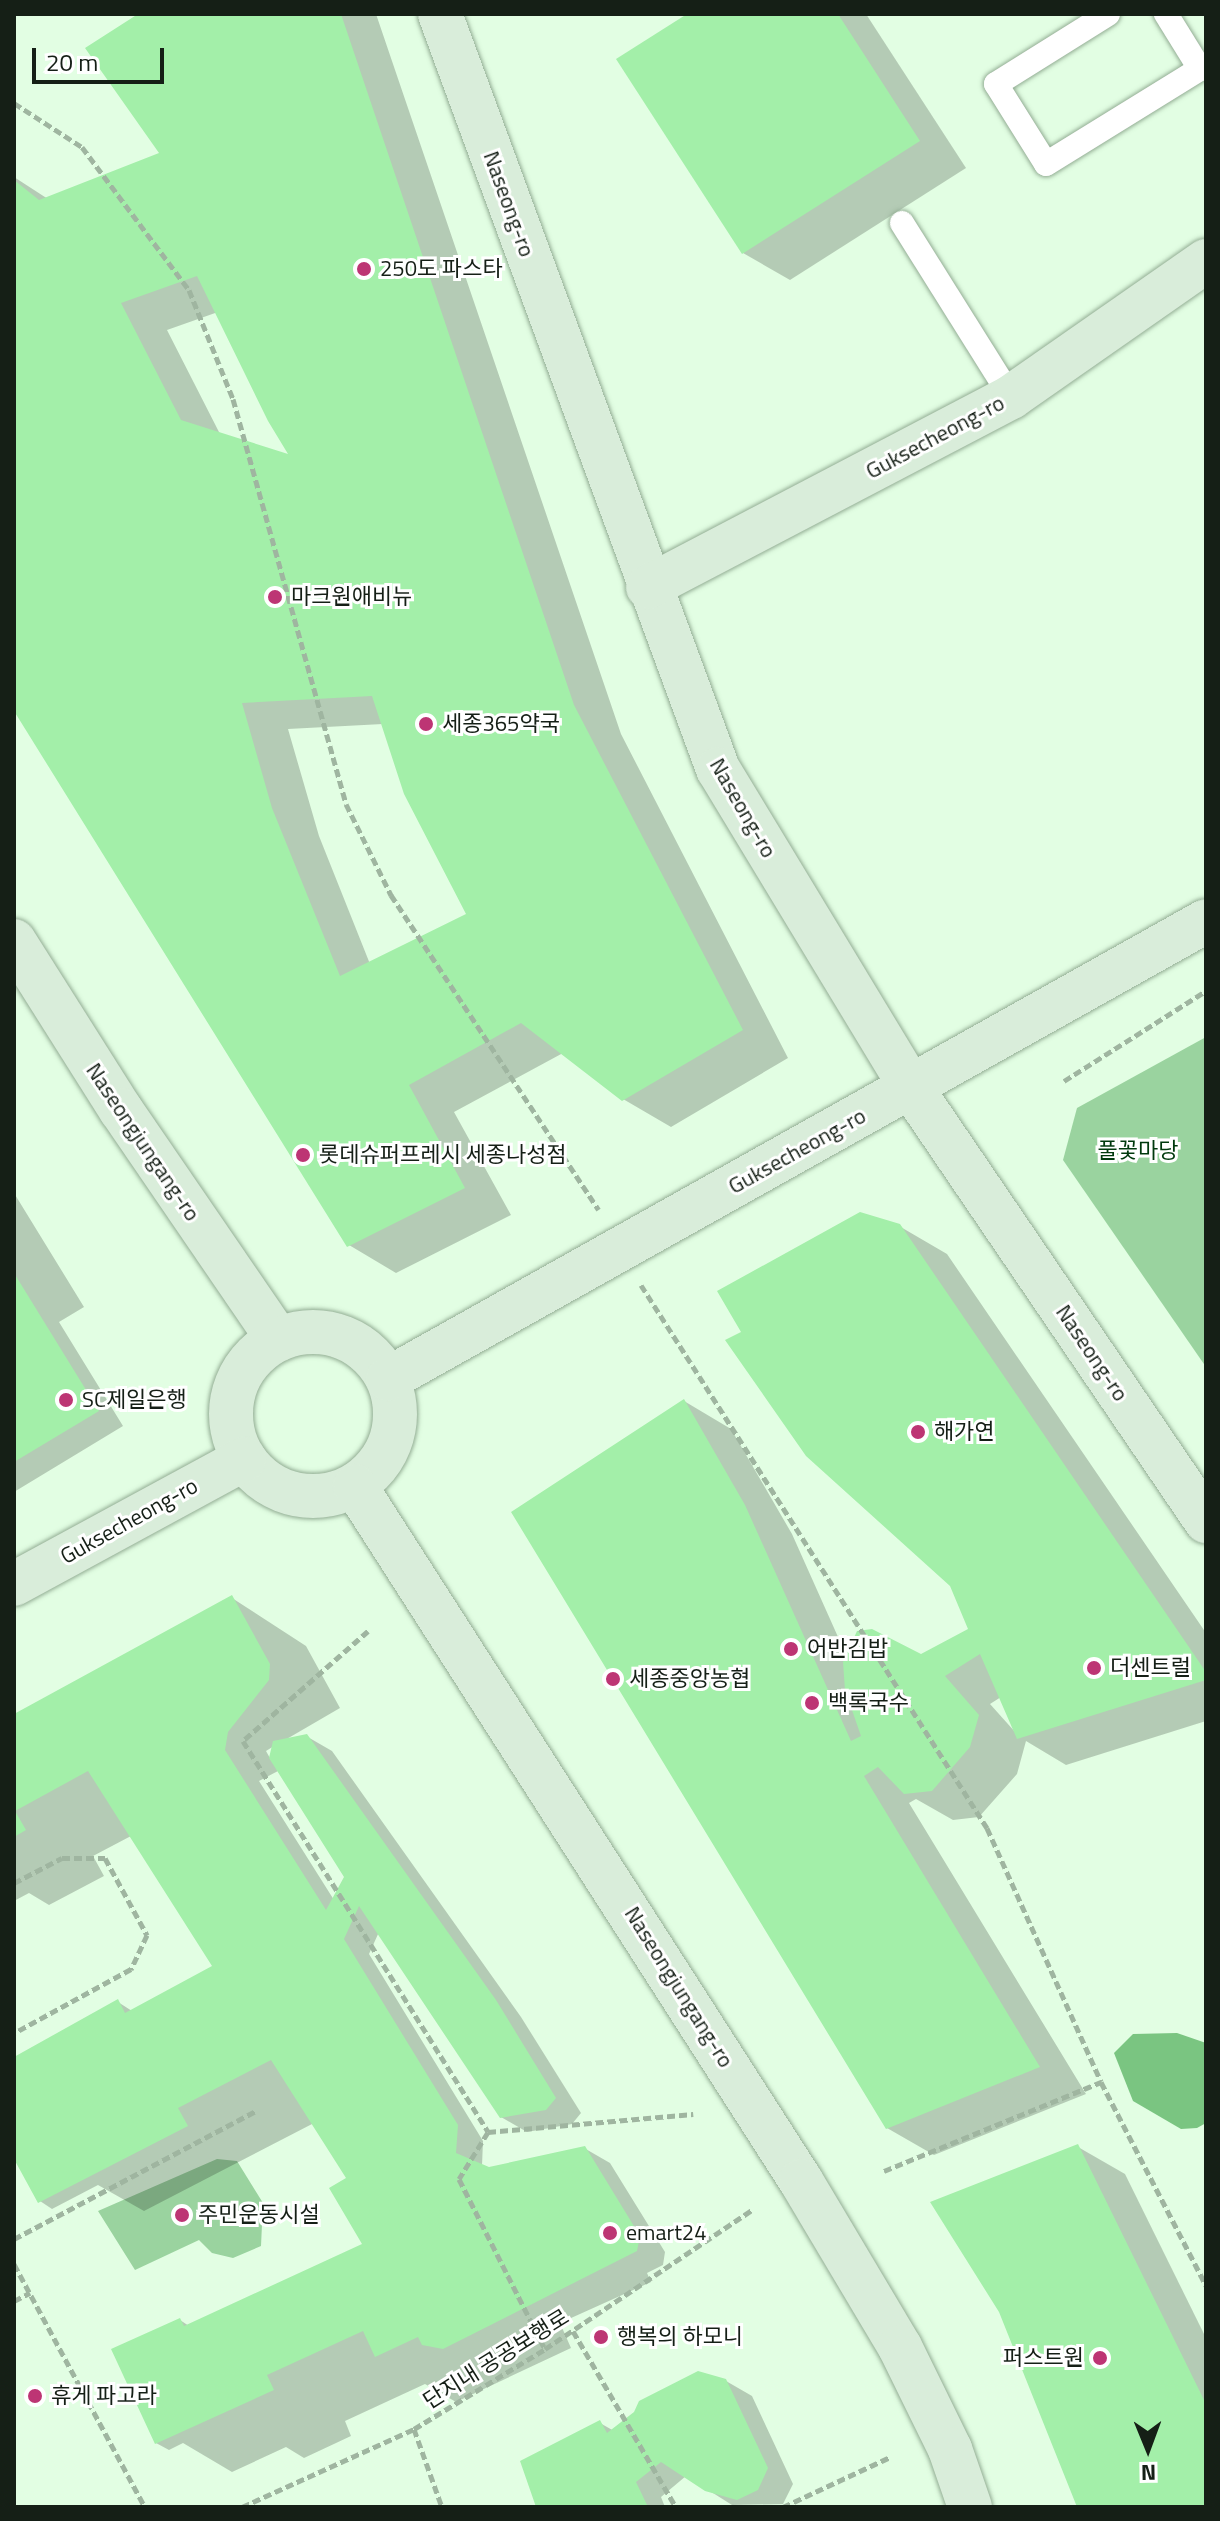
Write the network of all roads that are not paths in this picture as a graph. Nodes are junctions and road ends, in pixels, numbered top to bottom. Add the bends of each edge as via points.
1 (440, 14) edge
2 (1108, 14) edge
3 (1166, 14) edge
4 (902, 223) dead end
5 (1206, 261) edge
6 (1011, 397) junction
7 (648, 587) junction
8 (1206, 921) edge
9 (14, 941) edge
10 (912, 1089) junction
11 (278, 1339) junction
12 (388, 1379) junction
13 (244, 1459) junction
14 (355, 1486) junction
15 (1206, 1521) edge
16 (14, 1584) edge
17 (970, 2507) edge

1 - 7 street, Naseong-ro
2 - 3 lane via 996,84 1046,164 1200,69
4 - 6 lane
5 - 6 street, Guksecheong-ro
6 - 7 street, Guksecheong-ro
7 - 10 street, Naseong-ro via 718,769
8 - 10 street, Guksecheong-ro
9 - 11 street, Naseongjungang-ro via 121,1110
10 - 12 street, Guksecheong-ro
10 - 15 street, Naseong-ro
11 - 12 street via 303,1332 353,1342
11 - 13 street via 255,1355 239,1378 231,1406 232,1433
12 - 14 street via 395,1427 387,1451
13 - 14 street via 282,1490 306,1496
13 - 16 street, Guksecheong-ro
14 - 17 street, Naseongjungang-ro via 801,2181 900,2347 950,2449

